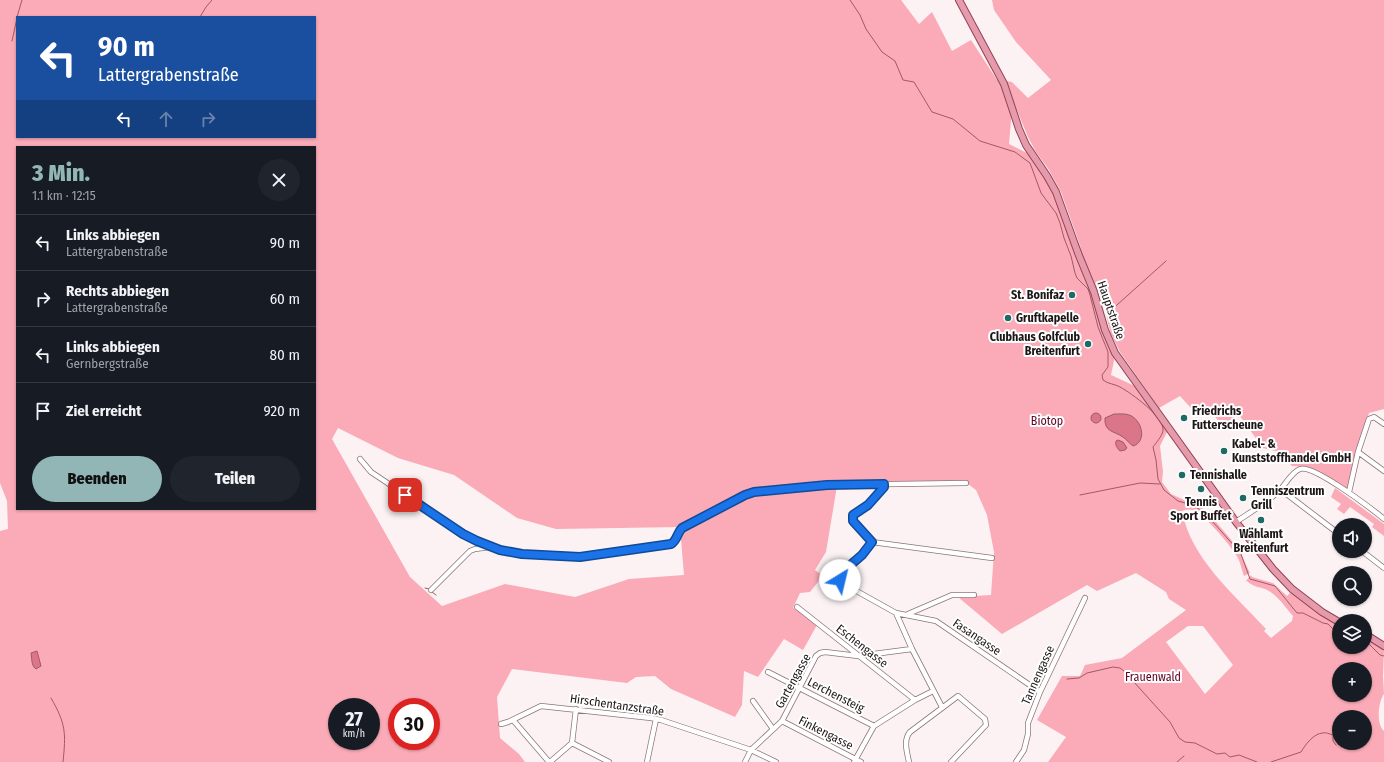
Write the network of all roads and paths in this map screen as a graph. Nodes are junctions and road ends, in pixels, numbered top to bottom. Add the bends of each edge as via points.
1 (959, 0) edge
2 (1384, 424) edge
3 (1358, 452) junction
4 (360, 459) dead end
5 (1384, 471) edge
6 (966, 483) dead end
7 (884, 484) junction
8 (1280, 490) junction
9 (1349, 492) junction
10 (1384, 519) edge
11 (1236, 522) junction
12 (1332, 529) edge
13 (477, 541) junction
14 (872, 542) junction
15 (492, 547) junction
16 (472, 549) junction
17 (992, 558) dead end
18 (1371, 558) edge
19 (1384, 568) edge
20 (431, 590) dead end
21 (974, 596) dead end
22 (1085, 598) dead end
23 (797, 607) dead end
24 (896, 612) junction
25 (908, 614) junction
26 (1332, 617) edge
27 (1372, 638) edge
28 (1384, 646) edge
29 (912, 649) junction
30 (858, 656) junction
31 (768, 672) dead end
32 (799, 688) junction
33 (934, 691) junction
34 (1040, 692) junction
35 (915, 700) junction
36 (752, 701) dead end
37 (942, 707) junction
38 (576, 709) junction
39 (656, 719) junction
40 (513, 720) junction
41 (782, 721) junction
42 (501, 724) dead end
43 (874, 726) junction
44 (773, 729) junction
45 (572, 743) junction
46 (752, 750) junction
47 (855, 761) edge
48 (550, 762) edge
49 (609, 762) edge
50 (647, 762) edge
51 (745, 762) edge
52 (776, 762) edge
53 (861, 762) edge
54 (909, 762) edge
55 (951, 762) edge
56 (1016, 762) edge

1 - 11 main road, Hauptstraße via 1004,84 1018,129 1026,145 1056,192 1115,353
2 - 3 street via 1374,417 1369,419
3 - 5 street
3 - 9 street
4 - 13 street via 371,472
6 - 7 street
7 - 14 street via 871,502 853,517 855,523
7 - 15 street via 827,485 749,493 683,527 674,542 663,546 580,557 522,554
8 - 9 street via 1296,472 1305,468
8 - 11 street
8 - 12 street
9 - 10 street
11 - 26 main road, Hauptstraße via 1281,578
13 - 15 street
13 - 16 street
14 - 17 street
14 - 24 street, Fasangasse via 862,555 840,574 840,580
15 - 16 street
16 - 20 street
18 - 19 street
21 - 25 street via 952,595
22 - 34 street, Tannengasse
23 - 30 street, Eschengasse
24 - 25 street, Fasangasse
24 - 29 street
25 - 34 street, Fasangasse via 936,621
27 - 28 main road
29 - 30 street, Gartengasse
29 - 33 street
30 - 32 street, Gartengasse via 820,653
30 - 35 street, Eschengasse
31 - 32 street, Lerchensteig
32 - 41 street, Gartengasse
32 - 43 street, Lerchensteig
33 - 35 street
33 - 37 street
34 - 56 street, Tannengasse via 1028,723 1024,750
35 - 43 street
36 - 44 street
37 - 54 street via 906,736
37 - 55 street via 958,696 985,719 986,725
38 - 39 street, Hirschentanzstraße
38 - 40 street, Hirschentanzstraße via 541,706
38 - 45 street
39 - 46 street, Hirschentanzstraße
39 - 50 street
40 - 42 street, Hirschentanzstraße
40 - 48 street
41 - 44 street, Gartengasse
41 - 47 street, Finkengasse
43 - 47 street
44 - 46 street, Gartengasse
45 - 48 street
45 - 49 street
46 - 51 street, Gartengasse
46 - 52 street, Hirschentanzstraße
47 - 53 street, Finkengasse

